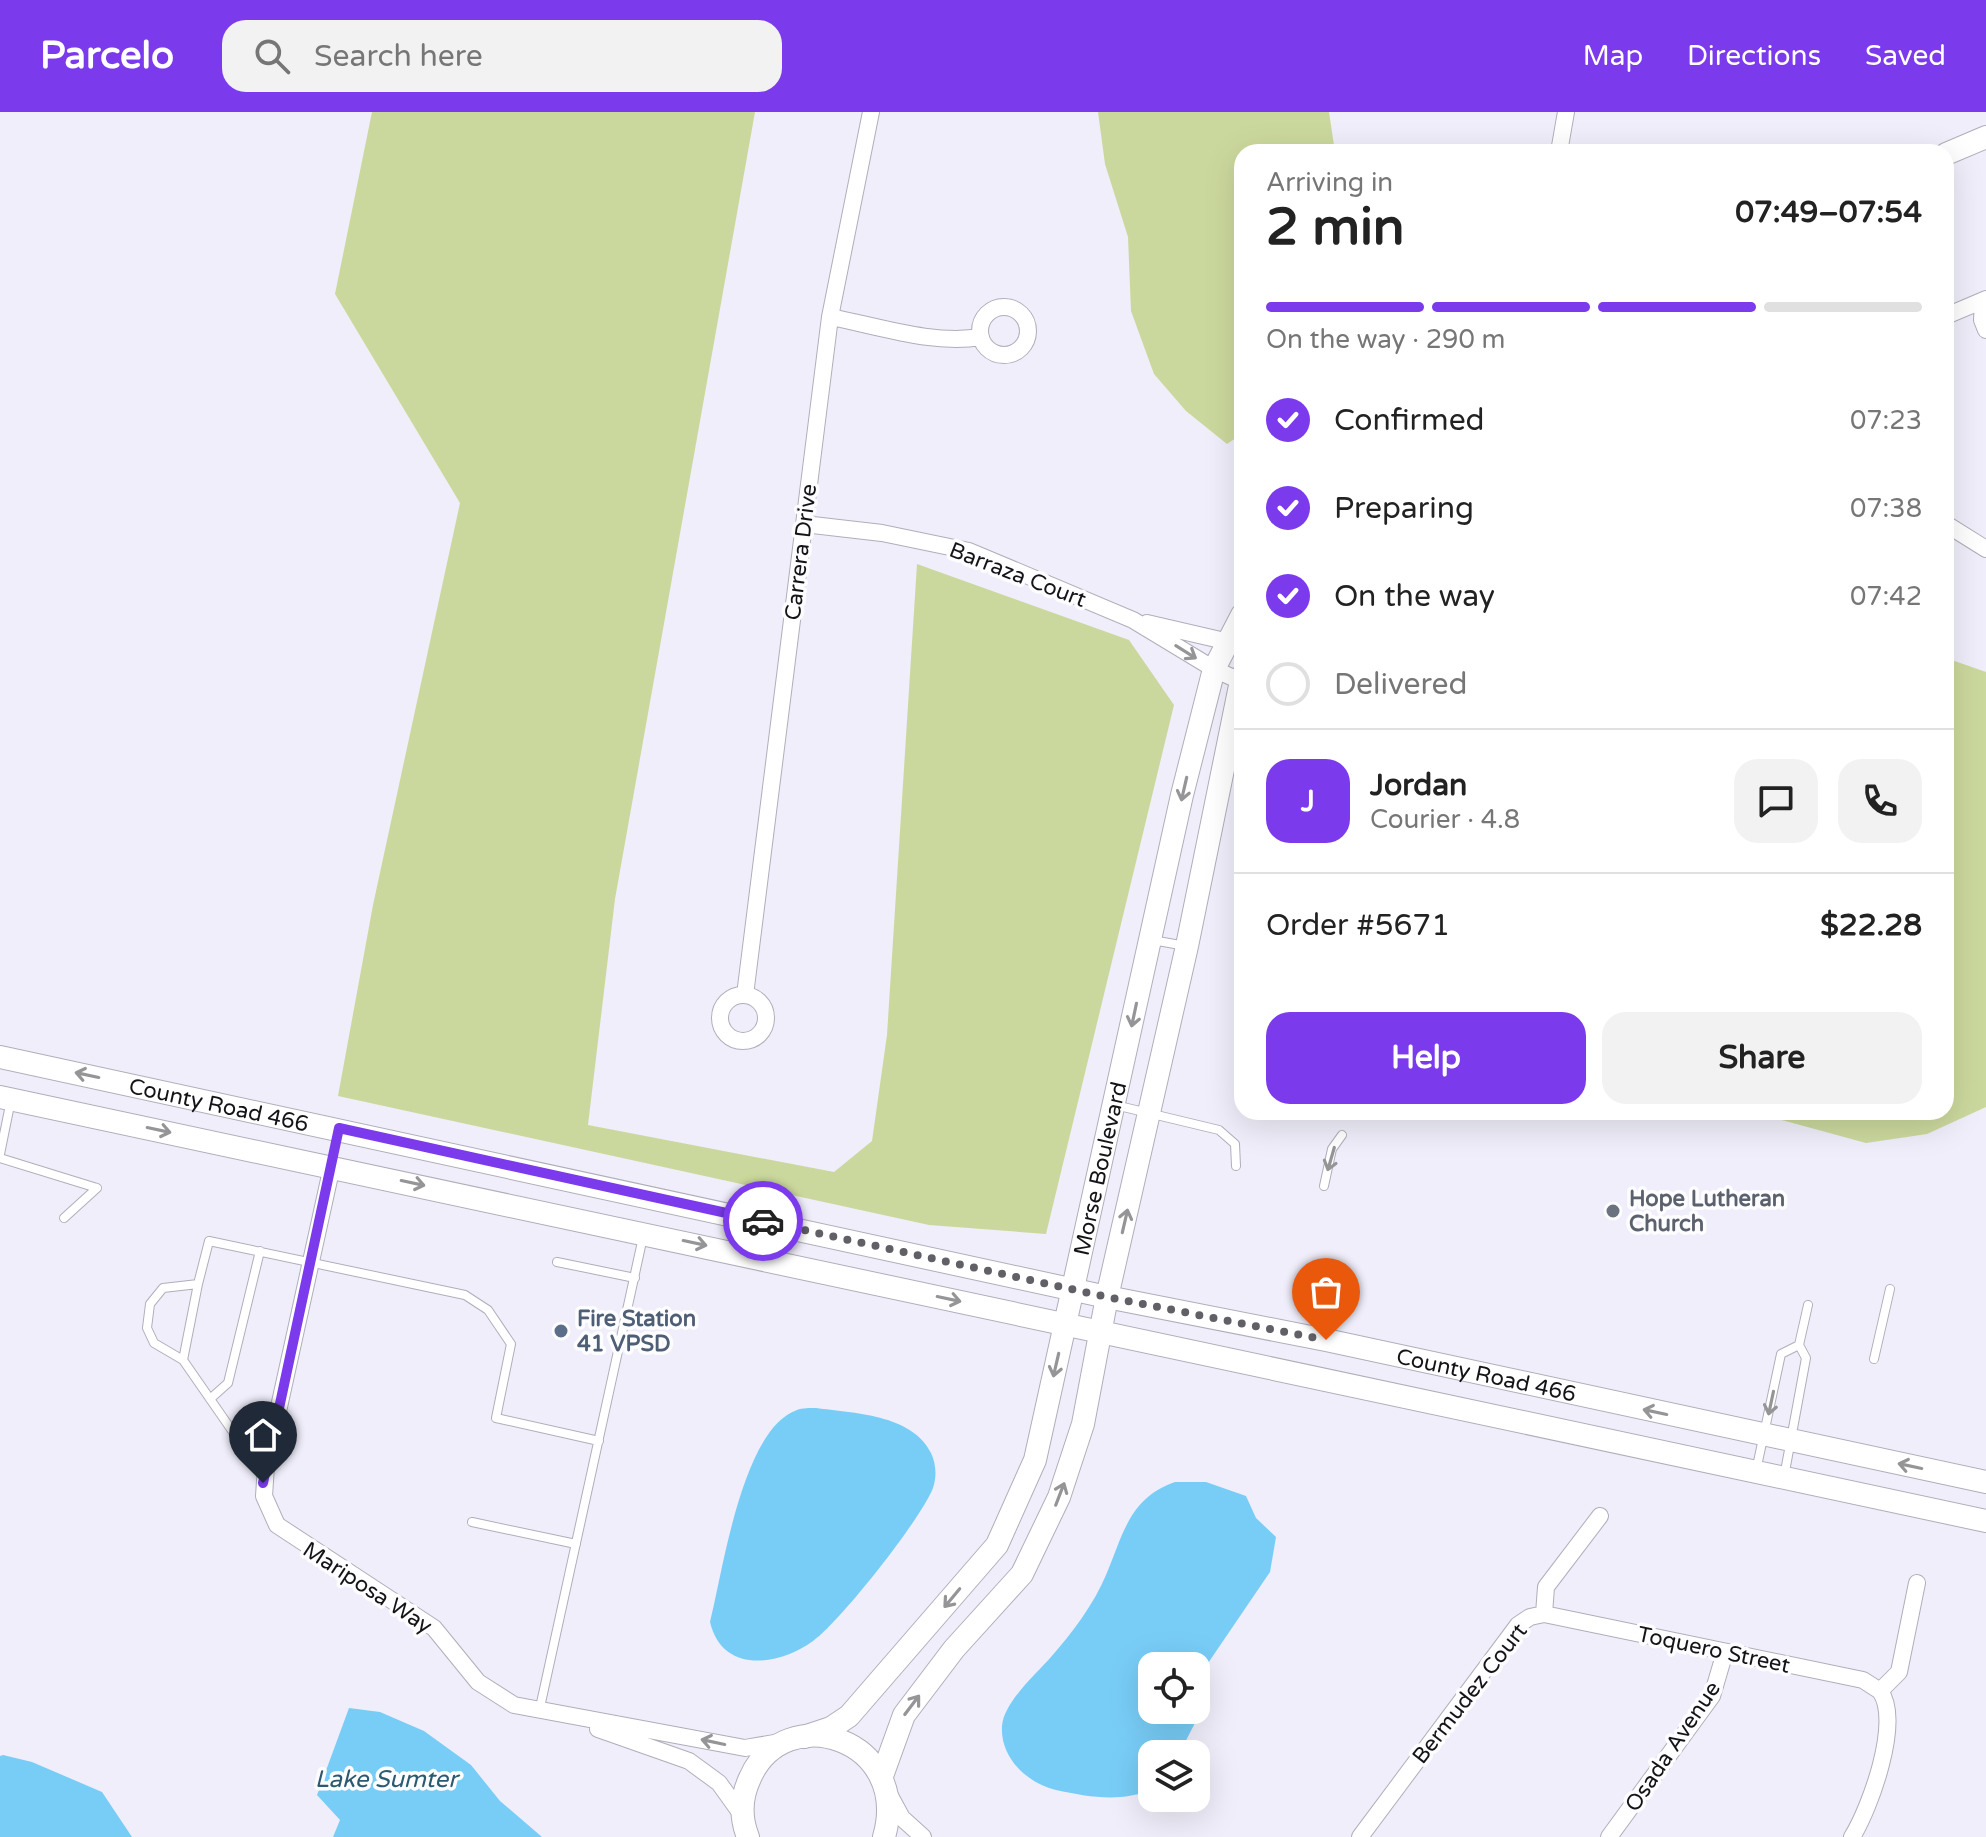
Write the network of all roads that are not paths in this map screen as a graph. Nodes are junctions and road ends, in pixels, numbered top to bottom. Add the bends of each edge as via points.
1 (871, 112) edge
2 (1566, 112) edge
3 (1986, 137) edge
4 (1560, 144) edge
5 (1954, 151) edge
6 (1985, 300) edge
7 (1954, 313) edge
8 (830, 317) junction
9 (1986, 330) edge
10 (981, 337) dead end
11 (804, 524) junction
12 (1954, 529) edge
13 (1986, 549) edge
14 (1133, 620) junction
15 (1234, 643) edge
16 (1214, 669) junction
17 (1234, 676) edge
18 (1234, 714) edge
19 (1151, 939) junction
20 (1187, 946) junction
21 (745, 995) dead end
22 (0, 1057) edge
23 (6, 1098) edge
24 (1115, 1105) junction
25 (1150, 1113) junction
26 (339, 1128) junction
27 (1342, 1135) dead end
28 (0, 1156) edge
29 (332, 1166) junction
30 (1236, 1166) dead end
31 (1324, 1186) dead end
32 (64, 1218) dead end
33 (644, 1232) junction
34 (260, 1251) junction
35 (312, 1262) junction
36 (557, 1262) dead end
37 (635, 1278) junction
38 (198, 1284) junction
39 (1074, 1289) junction
40 (1890, 1289) dead end
41 (1107, 1297) junction
42 (1808, 1305) dead end
43 (1065, 1325) junction
44 (1100, 1333) junction
45 (1799, 1345) junction
46 (1874, 1359) dead end
47 (183, 1360) junction
48 (210, 1399) junction
49 (1764, 1435) junction
50 (599, 1441) junction
51 (1791, 1441) junction
52 (271, 1442) junction
53 (1756, 1472) junction
54 (1783, 1478) junction
55 (1986, 1482) edge
56 (1600, 1516) dead end
57 (1986, 1521) edge
58 (472, 1522) dead end
59 (576, 1544) junction
60 (1917, 1583) dead end
61 (1544, 1614) junction
62 (1725, 1652) junction
63 (1880, 1691) junction
64 (539, 1712) junction
65 (562, 1716) junction
66 (797, 1738) junction
67 (885, 1785) junction
68 (742, 1815) junction
69 (748, 1837) edge
70 (884, 1837) edge
71 (923, 1837) edge
72 (1360, 1837) edge
73 (1609, 1837) edge
74 (1852, 1837) edge

1 - 8 street, Carrera Drive
2 - 4 street
3 - 5 main road
6 - 7 street
6 - 9 street
8 - 10 street via 934,337
8 - 11 street, Carrera Drive
11 - 14 street, Barraza Court via 969,551
11 - 21 street, Carrera Drive
12 - 13 street
14 - 15 street, Barraza Court
14 -> 16 street, Barraza Court
15 - 16 main road, Morse Boulevard
16 - 17 street, Barraza Court
16 -> 19 main road, Morse Boulevard
18 - 20 main road, Morse Boulevard
19 - 20 lane
19 -> 24 main road, Morse Boulevard
20 - 25 main road, Morse Boulevard
26 -> 22 main road, County Road 466
23 - 28 lane
23 -> 29 main road, County Road 466
24 - 25 lane
24 - 39 main road, Morse Boulevard
25 - 30 lane via 1228,1135 1238,1154
41 -> 25 main road, Morse Boulevard
26 - 29 main road
26 - 39 main road, County Road 466
27 -> 31 lane via 1332,1149
28 - 32 lane via 97,1188
29 -> 33 main road, County Road 466
29 - 35 street, Mariposa Way
33 - 37 lane
33 -> 43 main road, County Road 466
34 - 35 lane
34 - 38 lane via 209,1241
34 - 48 lane via 228,1383
35 - 50 lane via 465,1295 488,1310 511,1344 496,1418
35 - 52 street, Mariposa Way
36 - 37 lane
37 - 50 lane
38 - 47 lane
38 - 47 lane via 163,1288 150,1304 147,1328 154,1343
39 - 41 main road, County Road 466
39 - 43 main road, Morse Boulevard
40 - 46 lane
41 - 44 main road, Morse Boulevard
49 -> 41 main road, County Road 466
42 - 45 lane
43 - 44 main road, County Road 466
43 -> 66 main road, Morse Boulevard via 1035,1460 997,1545 849,1716 831,1728
44 - 53 main road, County Road 466
67 -> 44 main road, Morse Boulevard via 904,1715 954,1649 1022,1574 1059,1497 1083,1424
45 -> 49 lane via 1781,1354
45 - 51 lane via 1806,1358
47 - 48 lane
48 - 52 lane via 233,1432
49 - 51 main road, County Road 466
49 - 53 lane
50 - 59 lane
51 - 54 lane
55 -> 51 main road, County Road 466
52 - 64 street, Mariposa Way via 264,1496 277,1525 434,1628 494,1695
53 - 54 main road, County Road 466
54 - 57 main road, County Road 466
56 - 61 street, Bermudez Court via 1546,1587
58 - 59 lane
59 - 64 lane
60 - 63 street via 1899,1672
61 - 62 street, Toquero Street
61 - 72 street, Bermudez Court via 1518,1625
62 - 63 street, Toquero Street via 1863,1680
62 - 73 street, Osada Avenue via 1712,1696
63 - 74 street via 1889,1720 1873,1792
64 - 65 street, Mariposa Way
66 -> 65 street, Mariposa Way via 745,1748
65 - 68 street, Mariposa Way via 689,1761 719,1783
66 - 67 main road via 826,1736 847,1742 866,1755
66 - 68 main road, Morse Boulevard via 769,1752 753,1770
67 - 70 main road, Morse Boulevard via 889,1818
67 - 71 street via 902,1818
68 - 69 main road

